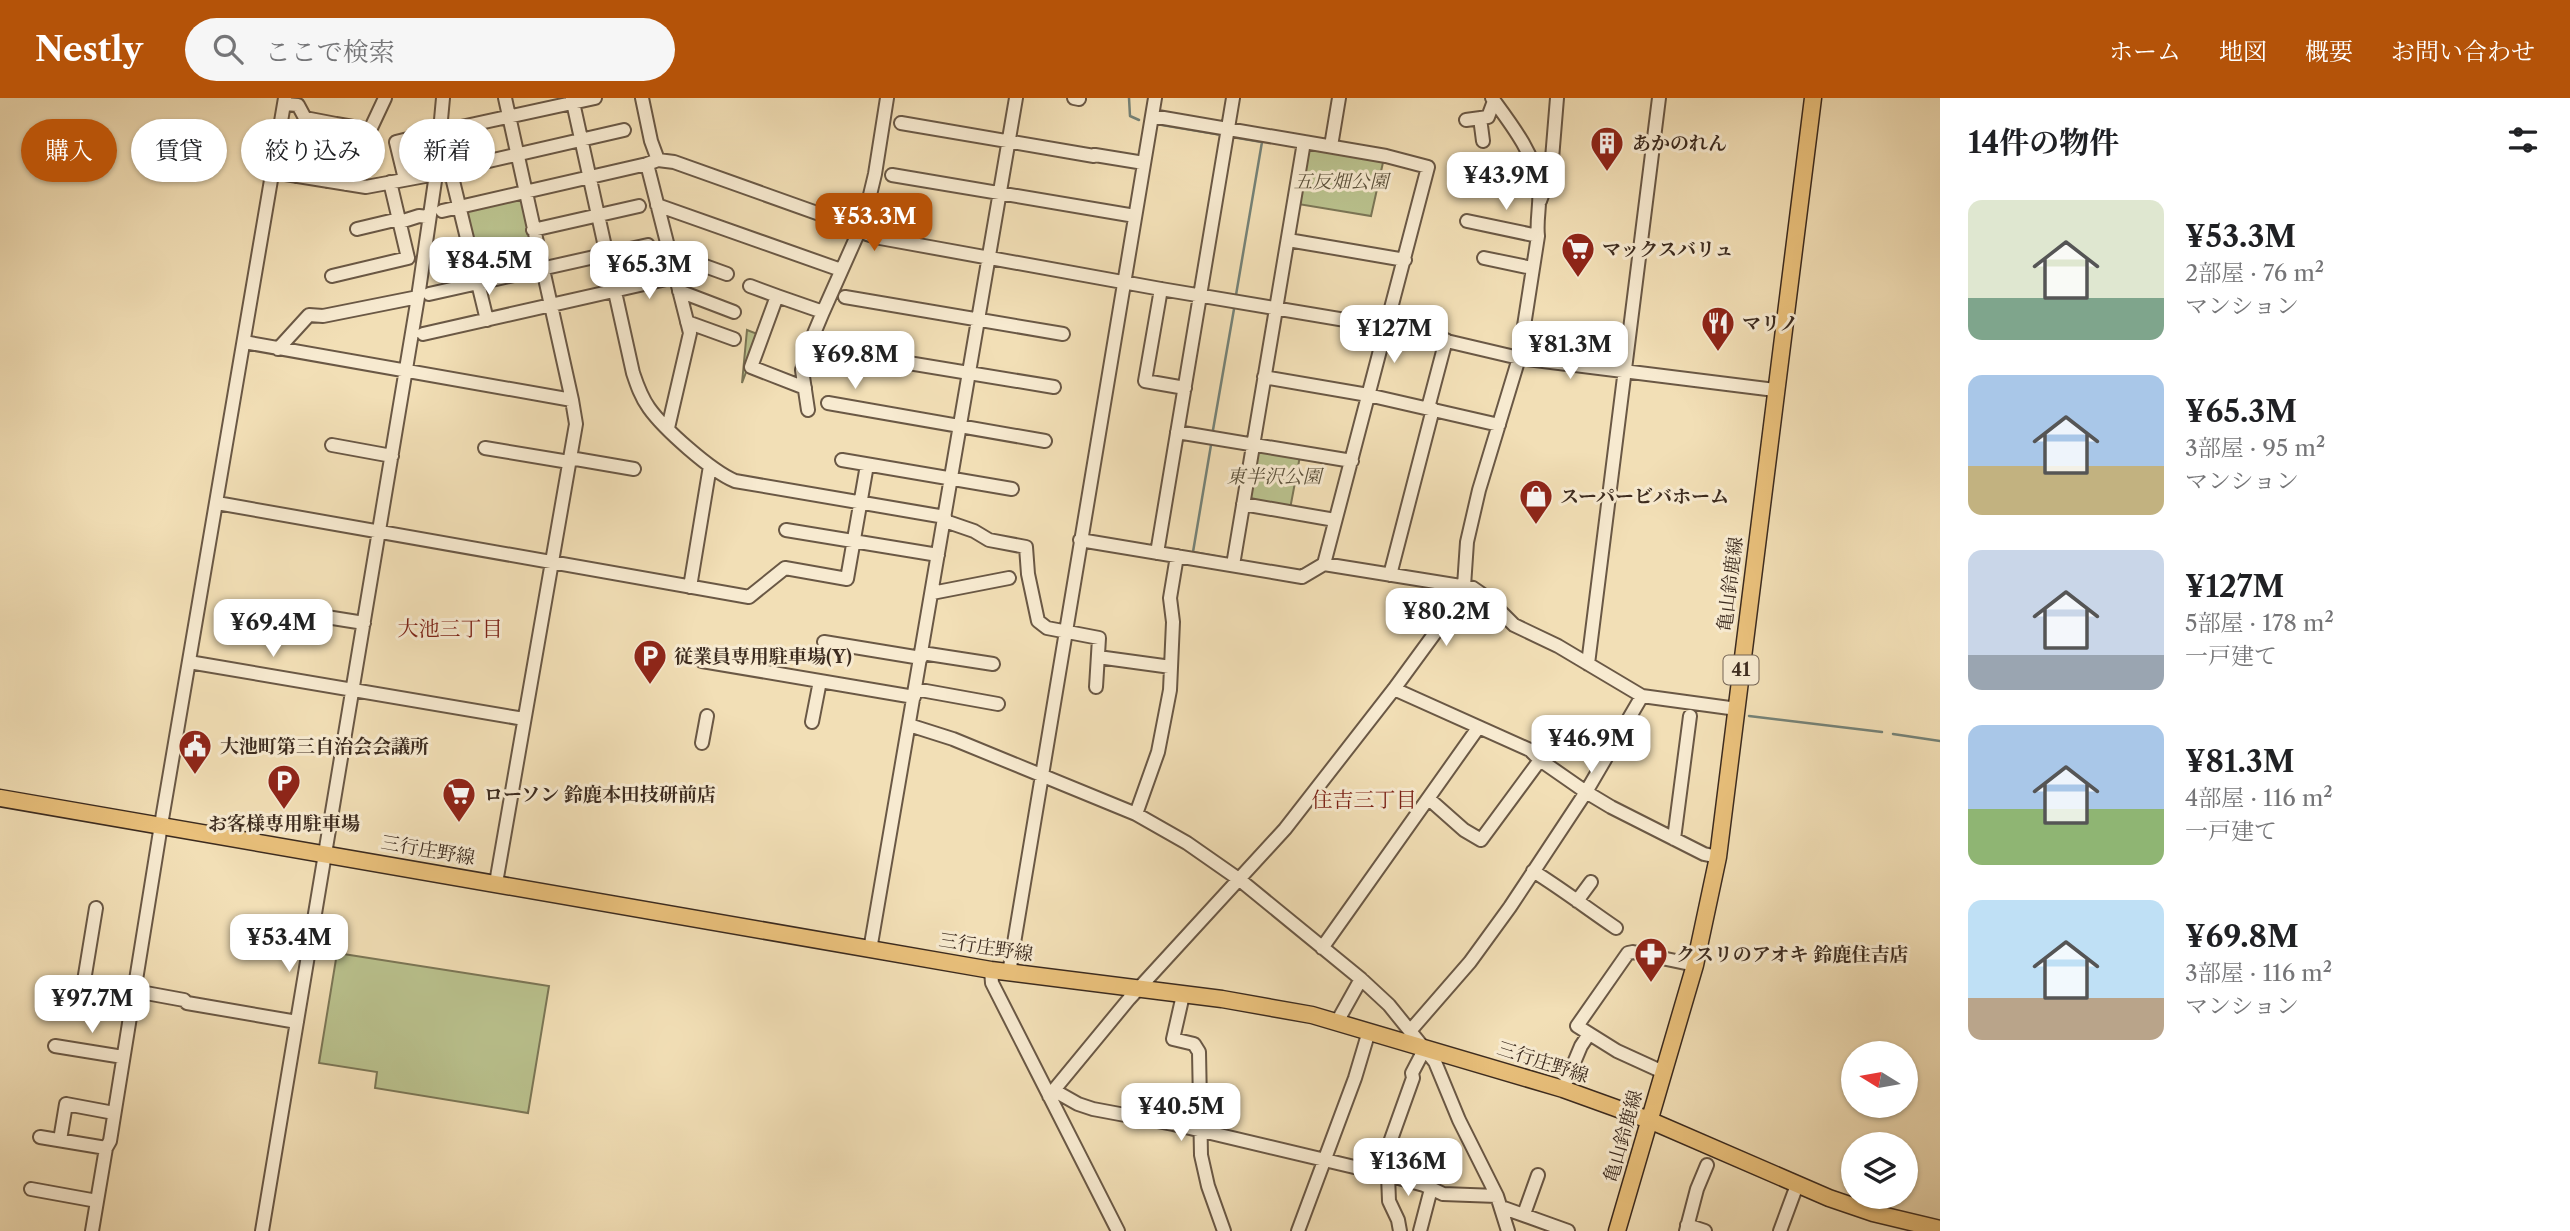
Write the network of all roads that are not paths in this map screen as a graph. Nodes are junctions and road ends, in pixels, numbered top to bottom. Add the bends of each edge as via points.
1 (385, 98) edge
2 (443, 98) edge
3 (505, 98) edge
4 (595, 98) edge
5 (642, 98) edge
6 (887, 98) edge
7 (1016, 98) edge
8 (1155, 98) edge
9 (1233, 98) edge
10 (1339, 98) edge
11 (1557, 98) edge
12 (1659, 98) edge
13 (1813, 98) edge
14 (573, 100) edge
15 (1493, 100) edge
16 (285, 101) edge
17 (1152, 116) junction
18 (509, 117) junction
19 (305, 118) joint
20 (1480, 118) junction
21 (282, 119) edge
22 (310, 119) edge
23 (375, 119) edge
24 (445, 119) edge
25 (495, 120) edge
26 (1466, 120) dead end
27 (901, 123) dead end
28 (624, 130) dead end
29 (1228, 130) junction
30 (581, 139) junction
31 (1009, 141) junction
32 (1483, 141) dead end
33 (1304, 142) junction
34 (1331, 146) junction
35 (516, 154) junction
36 (495, 159) edge
37 (652, 162) junction
38 (1144, 163) junction
39 (892, 175) dead end
40 (590, 177) junction
41 (399, 180) edge
42 (271, 182) edge
43 (333, 182) edge
44 (390, 182) junction
45 (439, 182) edge
46 (453, 182) edge
47 (346, 184) joint
48 (524, 192) junction
49 (1000, 194) junction
50 (1540, 201) junction
51 (657, 205) junction
52 (460, 206) junction
53 (639, 206) dead end
54 (442, 211) dead end
55 (599, 216) junction
56 (1135, 216) junction
57 (429, 217) junction
58 (400, 220) junction
59 (1467, 221) dead end
60 (859, 228) junction
61 (358, 229) dead end
62 (533, 230) junction
63 (1538, 236) junction
64 (1288, 240) junction
65 (469, 244) junction
66 (648, 245) dead end
67 (435, 252) dead end
68 (669, 253) junction
69 (607, 254) junction
70 (988, 257) junction
71 (1483, 258) dead end
72 (1405, 260) junction
73 (542, 267) junction
74 (1532, 268) junction
75 (841, 270) junction
76 (727, 274) dead end
77 (332, 276) dead end
78 (675, 277) junction
79 (478, 282) junction
80 (1124, 282) junction
81 (750, 286) dead end
82 (1161, 289) junction
83 (615, 291) junction
84 (679, 291) junction
85 (424, 296) junction
86 (777, 296) junction
87 (1200, 296) junction
88 (845, 297) dead end
89 (551, 306) junction
90 (1276, 308) junction
91 (734, 312) dead end
92 (823, 312) junction
93 (487, 320) junction
94 (978, 320) junction
95 (687, 322) junction
96 (1387, 327) junction
97 (423, 334) dead end
98 (1063, 334) dead end
99 (734, 339) dead end
100 (1446, 340) junction
101 (244, 342) junction
102 (278, 349) junction
103 (836, 351) dead end
104 (1519, 358) junction
105 (1625, 371) junction
106 (406, 372) junction
107 (969, 373) junction
108 (1264, 377) junction
109 (1054, 387) dead end
110 (804, 388) junction
111 (1185, 388) junction
112 (1775, 390) junction
113 (1368, 395) junction
114 (572, 400) junction
115 (828, 403) dead end
116 (1431, 409) junction
117 (807, 410) dead end
118 (1499, 425) junction
119 (960, 426) junction
120 (668, 428) junction
121 (1177, 432) junction
122 (1045, 441) dead end
123 (332, 445) dead end
124 (1253, 445) junction
125 (485, 447) dead end
126 (393, 456) junction
127 (569, 460) junction
128 (842, 460) dead end
129 (1352, 461) junction
130 (867, 465) junction
131 (710, 466) junction
132 (634, 469) dead end
133 (951, 478) junction
134 (1012, 489) dead end
135 (217, 503) junction
136 (860, 503) junction
137 (1242, 504) junction
138 (945, 519) junction
139 (1335, 520) junction
140 (786, 530) dead end
141 (379, 532) junction
142 (1080, 540) junction
143 (853, 541) junction
144 (1157, 553) junction
145 (938, 555) junction
146 (1177, 556) junction
147 (552, 561) junction
148 (1324, 564) junction
149 (1233, 565) junction
150 (1390, 575) junction
151 (1009, 578) dead end
152 (1464, 586) junction
153 (691, 587) junction
154 (932, 593) junction
155 (295, 612) dead end
156 (364, 623) junction
157 (1065, 632) junction
158 (824, 642) dead end
159 (921, 655) junction
160 (1098, 657) junction
161 (702, 661) dead end
162 (189, 662) junction
163 (993, 664) dead end
164 (1588, 664) junction
165 (1171, 667) junction
166 (820, 681) junction
167 (1096, 687) dead end
168 (352, 689) junction
169 (1394, 689) junction
170 (914, 693) junction
171 (1642, 696) junction
172 (998, 704) dead end
173 (1737, 709) junction
174 (707, 716) dead end
175 (1690, 716) dead end
176 (524, 719) junction
177 (813, 722) dead end
178 (909, 725) junction
179 (1478, 728) junction
180 (702, 743) dead end
181 (1540, 760) junction
182 (1041, 775) junction
183 (1586, 792) junction
184 (0, 798) edge
185 (1429, 799) junction
186 (1136, 814) junction
187 (161, 825) junction
188 (1674, 839) junction
189 (324, 855) junction
190 (1718, 857) junction
191 (1533, 871) junction
192 (1240, 880) junction
193 (1591, 882) dead end
194 (496, 883) junction
195 (1577, 901) junction
196 (96, 908) dead end
197 (1616, 928) dead end
198 (1322, 947) junction
199 (870, 950) junction
200 (1695, 965) junction
201 (991, 970) junction
202 (1009, 973) junction
203 (1361, 979) junction
204 (65, 984) dead end
205 (83, 987) junction
206 (1139, 990) junction
207 (134, 993) junction
208 (1183, 995) junction
209 (298, 1022) junction
210 (1337, 1022) junction
211 (1369, 1031) junction
212 (1410, 1031) junction
213 (1589, 1034) junction
214 (55, 1046) dead end
215 (1422, 1048) junction
216 (123, 1057) junction
217 (1664, 1072) junction
218 (1563, 1089) junction
219 (1052, 1093) junction
220 (114, 1113) junction
221 (1649, 1120) junction
222 (1201, 1131) junction
223 (40, 1137) dead end
224 (60, 1140) junction
225 (106, 1148) junction
226 (1323, 1160) junction
227 (1707, 1165) dead end
228 (1384, 1174) junction
229 (1538, 1175) dead end
230 (1797, 1185) junction
231 (31, 1189) dead end
232 (1431, 1189) junction
233 (97, 1201) junction
234 (1499, 1201) junction
235 (1524, 1214) junction
236 (1686, 1228) edge
237 (1940, 1229) edge
238 (92, 1231) edge
239 (262, 1231) edge
240 (1118, 1231) edge
241 (1224, 1231) edge
242 (1298, 1231) edge
243 (1399, 1231) edge
244 (1420, 1231) edge
245 (1508, 1231) edge
246 (1568, 1231) edge
247 (1617, 1231) edge
248 (1705, 1231) edge
249 (1780, 1231) edge

1 - 23 street
2 - 24 street
3 - 18 street
4 - 14 street
5 - 37 street
6 - 60 street via 875,174
7 - 31 street
8 - 17 street
9 - 29 street
10 - 34 street
11 - 50 street via 1551,171
12 - 105 street
13 - 112 main road, 亀山鈴鹿線 / 41
14 - 18 street
14 - 30 street
15 - 20 street via 1488,117
15 - 50 street via 1527,151
16 - 19 street via 298,105
16 - 21 street
17 - 29 street
17 - 38 street
18 - 25 street
18 - 35 street
19 - 22 street
20 - 26 street
20 - 32 street
27 - 31 street
28 - 30 street
29 - 33 street
29 - 87 street
30 - 35 street
30 - 40 street
31 - 38 street
31 - 49 street
33 - 34 street
33 - 64 street
34 - 72 street via 1428,167
35 - 36 street
35 - 48 street
37 - 40 street
37 - 51 street
37 - 60 street via 674,162
38 - 56 street
39 - 49 street
40 - 48 street
40 - 55 street
41 - 44 street
42 - 101 street
43 - 47 street
44 - 47 street via 366,187
44 - 58 street
45 - 57 street
46 - 52 street
48 - 52 street
48 - 62 street
49 - 56 street
49 - 70 street
50 - 63 street
51 - 68 street
51 - 75 street
52 - 54 street
52 - 65 street
53 - 55 street
55 - 62 street
55 - 69 street
56 - 80 street
57 - 58 street
57 - 85 street
58 - 61 street
58 - 77 street via 408,258
59 - 63 street
60 - 70 street via 880,238
60 - 75 street
62 - 73 street
63 - 74 street
64 - 72 street
64 - 90 street
65 - 67 street
65 - 79 street
66 - 69 street
68 - 76 street
68 - 78 street
69 - 73 street
69 - 83 street
70 - 80 street
70 - 94 street
71 - 74 street
72 - 96 street
73 - 79 street
73 - 89 street
74 - 104 street
75 - 92 street
78 - 83 street
78 - 84 street
79 - 85 street
79 - 93 street
80 - 82 street
80 - 142 street
81 - 86 street
82 - 87 street
82 - 111 street via 1145,381
83 - 89 street
83 - 120 street via 638,389
84 - 91 street
84 - 95 street
85 - 102 street via 323,317 309,315
85 - 106 street
86 - 92 street
86 - 110 street via 751,367
87 - 90 street
87 - 111 street
88 - 94 street
89 - 93 street
89 - 114 street
90 - 96 street
90 - 108 street
92 - 110 street via 802,370
93 - 97 street
94 - 98 street
94 - 107 street
95 - 99 street
95 - 120 street via 690,333
96 - 100 street
96 - 113 street
100 - 104 street
100 - 116 street
101 - 102 street
101 - 135 street
102 - 106 street
103 - 107 street
104 - 105 street
104 - 118 street
105 - 112 street
105 - 164 street
106 - 114 street
106 - 126 street
107 - 109 street
107 - 119 street
108 - 113 street
108 - 124 street
110 - 117 street
111 - 121 street
112 - 173 main road, 亀山鈴鹿線 / 41
113 - 116 street
113 - 129 street
114 - 127 street via 576,424
115 - 119 street
116 - 118 street
116 - 150 street
118 - 152 street via 1467,542
119 - 122 street
119 - 133 street
120 - 131 street
121 - 124 street
121 - 144 street
123 - 126 street
124 - 129 street
124 - 137 street
125 - 127 street
126 - 141 street
127 - 132 street
127 - 147 street
128 - 130 street
129 - 139 street
130 - 133 street
130 - 136 street
131 - 136 street via 735,481
131 - 153 street
133 - 134 street
133 - 138 street
135 - 141 street
135 - 162 street
136 - 138 street
136 - 143 street
137 - 139 street
137 - 149 street
138 - 145 street
138 - 157 street via 989,540 1026,547 1038,621
139 - 148 street
140 - 143 street
141 - 147 street
141 - 156 street
142 - 144 street
142 - 157 street
143 - 145 street
143 - 153 street via 847,579 785,568 749,597
144 - 146 street
145 - 154 street
146 - 149 street
146 - 165 street via 1170,598 1174,622
147 - 153 street
147 - 176 street
148 - 149 street via 1302,577
148 - 150 street
150 - 152 street
151 - 154 street
152 - 164 street via 1486,597 1514,625
152 - 169 street via 1442,626
154 - 159 street
155 - 156 street
156 - 168 street
157 - 160 street via 1099,638
157 - 182 street
158 - 159 street
159 - 163 street
159 - 170 street
160 - 165 street
160 - 167 street
161 - 166 street
162 - 168 street
162 - 187 street
164 - 171 street
165 - 186 street via 1158,752
166 - 170 street
166 - 177 street
168 - 176 street
168 - 189 street
169 - 179 street
169 - 192 street
170 - 172 street
170 - 178 street
171 - 173 street
171 - 183 street
173 - 190 main road, 亀山鈴鹿線 / 41
174 - 180 street
175 - 188 street
176 - 194 street
178 - 182 street
178 - 199 street
179 - 181 street via 1530,750
179 - 185 street
181 - 183 street
181 - 185 street via 1481,840
182 - 186 street
182 - 202 street
183 - 188 street
183 - 191 street
184 - 187 main road, 三行庄野線
185 - 198 street
186 - 192 street
187 - 189 main road, 三行庄野線
187 - 207 street
188 - 190 street
189 - 194 main road, 三行庄野線
189 - 209 street
190 - 200 main road, 亀山鈴鹿線 / 41
191 - 195 street
191 - 212 street via 1470,962
192 - 198 street
192 - 206 street
193 - 195 street
194 - 199 main road, 三行庄野線
195 - 197 street
196 - 205 street
198 - 203 street
199 - 201 main road, 三行庄野線
200 - 213 street via 1628,953 1577,1026
200 - 217 main road, 亀山鈴鹿線 / 41
201 - 202 main road, 三行庄野線
201 - 219 street via 992,984
202 - 206 main road, 三行庄野線
203 - 210 street
203 - 212 street
204 - 205 street
205 - 207 street
206 - 208 main road, 三行庄野線
206 - 219 street
207 - 209 street
207 - 216 street
208 - 210 main road, 三行庄野線 via 1270,1006
208 - 222 street via 1173,1039 1194,1044 1199,1052
209 - 239 street
210 - 211 main road, 三行庄野線
211 - 215 main road, 三行庄野線
211 - 226 street
212 - 215 street
213 - 217 street
213 - 218 street
214 - 216 street
215 - 218 main road, 三行庄野線
215 - 228 street
215 - 234 street via 1436,1062
216 - 220 street
217 - 221 main road, 亀山鈴鹿線 / 41
218 - 221 main road, 三行庄野線
219 - 222 street via 1093,1109
219 - 240 street
220 - 224 street via 66,1104
220 - 225 street
221 - 230 main road, 三行庄野線
221 - 247 main road, 亀山鈴鹿線 / 41
222 - 226 street
222 - 241 street via 1204,1170
223 - 224 street
224 - 225 street
225 - 233 street
226 - 228 street
226 - 242 street
227 - 236 street
228 - 232 street
228 - 243 street
229 - 235 street
230 - 237 main road, 三行庄野線 via 1873,1213
230 - 249 street
231 - 233 street
232 - 234 street
232 - 244 street
233 - 238 street
234 - 235 street
234 - 245 street
235 - 246 street
236 - 248 street

